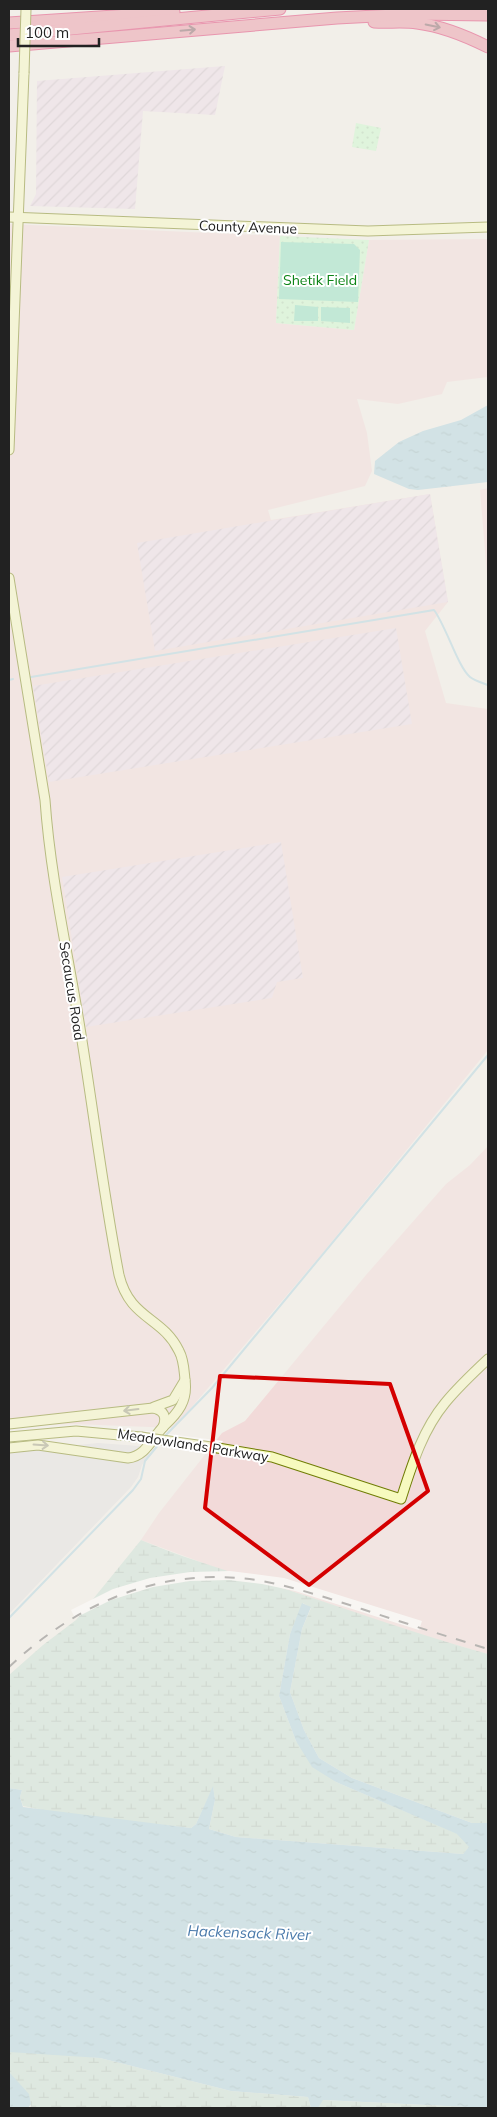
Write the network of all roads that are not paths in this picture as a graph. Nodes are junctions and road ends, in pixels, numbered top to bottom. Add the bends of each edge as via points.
1 (26, 9) edge
2 (280, 9) edge
3 (243, 12) junction
4 (488, 15) edge
5 (315, 20) junction
6 (9, 23) edge
7 (95, 27) junction
8 (9, 29) edge
9 (9, 35) edge
10 (70, 40) junction
11 (9, 46) edge
12 (488, 46) edge
13 (9, 54) edge
14 (13, 217) edge
15 (488, 227) edge
16 (9, 450) edge
17 (9, 578) edge
18 (488, 1359) edge
19 (185, 1380) junction
20 (150, 1408) junction
21 (9, 1424) edge
22 (164, 1427) junction
23 (9, 1437) edge
24 (9, 1448) edge

1 - 14 main road, bridge
2 - 3 highway
3 - 6 highway via 203,10
3 - 7 highway
4 - 5 highway via 414,14
10 -> 5 highway
5 -> 12 highway via 418,23 457,33
7 - 8 highway
7 - 9 highway
10 - 11 highway
10 - 13 highway
14 - 15 main road, County Avenue via 368,231
14 - 16 main road
17 - 19 main road, Secaucus Road via 45,800 60,918 119,1275 123,1290 134,1307 165,1331 175,1344 183,1359
18 - 23 main road, Meadowlands Parkway, bridge via 450,1396 432,1422 417,1450 401,1498 272,1457 218,1448 76,1431
19 - 20 main road via 173,1400
19 - 22 main road, Secaucus Road via 184,1403
20 -> 21 main road
20 - 22 main road via 162,1411
24 -> 22 main road, Secaucus Road via 38,1445 130,1458 145,1449

